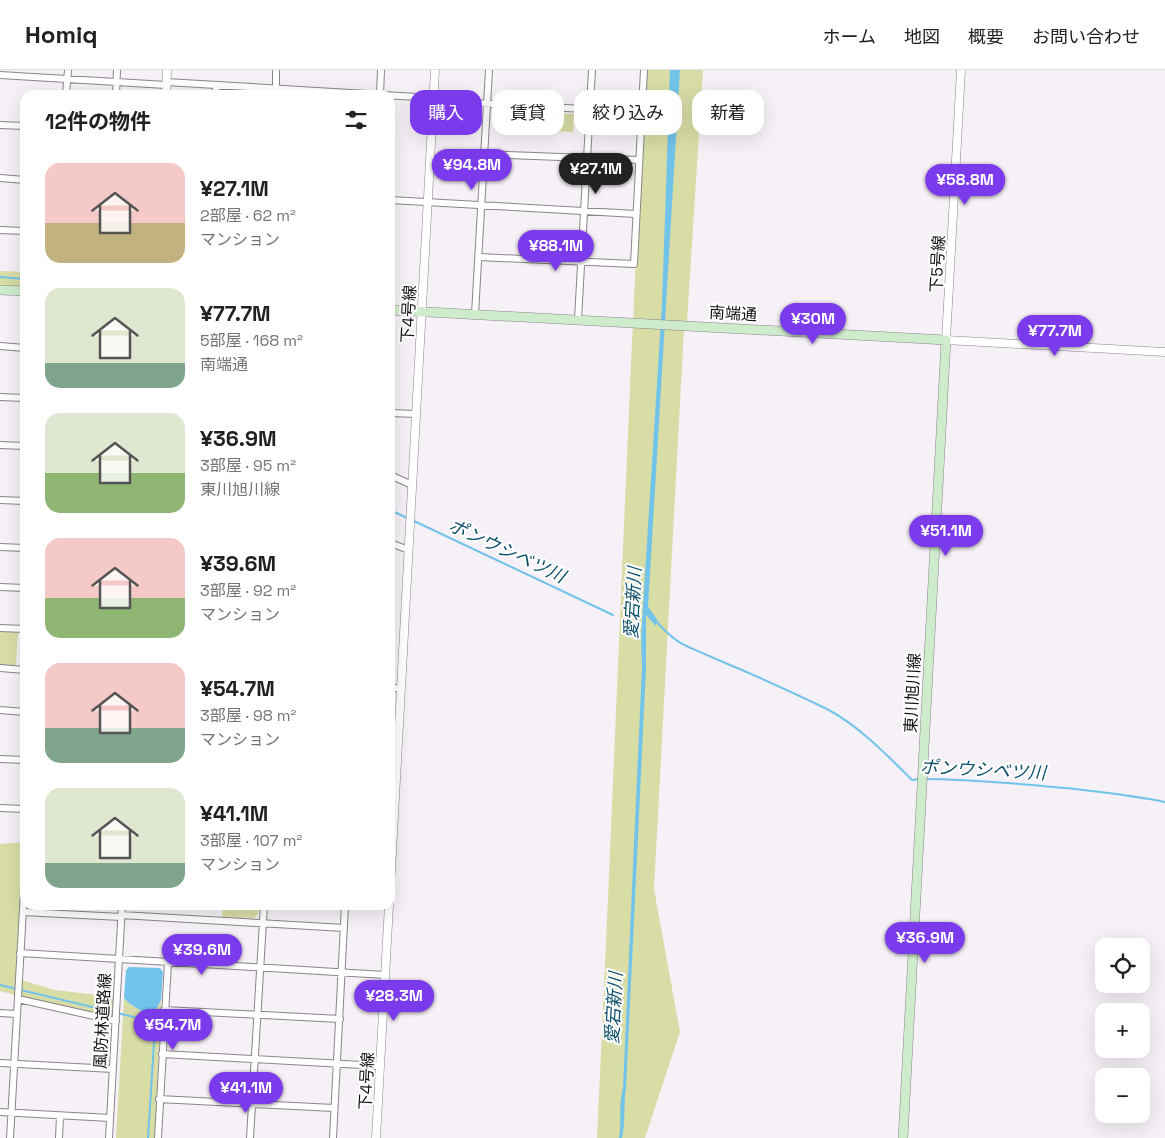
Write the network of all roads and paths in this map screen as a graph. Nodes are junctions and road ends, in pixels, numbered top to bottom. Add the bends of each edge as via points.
1 (68, 70) edge
2 (117, 70) edge
3 (167, 70) edge
4 (276, 70) edge
5 (381, 70) edge
6 (435, 70) edge
7 (489, 70) edge
8 (592, 70) edge
9 (644, 70) edge
10 (961, 70) edge
11 (0, 75) edge
12 (67, 79) junction
13 (116, 82) junction
14 (166, 84) junction
15 (216, 85) junction
16 (276, 88) junction
17 (66, 90) edge
18 (116, 90) edge
19 (166, 90) edge
20 (216, 90) edge
21 (255, 90) edge
22 (267, 90) edge
23 (289, 90) edge
24 (380, 90) edge
25 (434, 90) edge
26 (591, 90) edge
27 (643, 90) edge
28 (395, 96) edge
29 (410, 98) edge
30 (482, 104) edge
31 (487, 104) junction
32 (574, 109) edge
33 (0, 125) edge
34 (20, 126) edge
35 (432, 135) edge
36 (588, 135) edge
37 (641, 135) edge
38 (485, 154) junction
39 (587, 159) junction
40 (639, 160) junction
41 (0, 178) edge
42 (20, 180) edge
43 (395, 200) edge
44 (428, 202) junction
45 (482, 206) junction
46 (584, 212) junction
47 (636, 214) junction
48 (0, 230) edge
49 (20, 231) edge
50 (479, 257) junction
51 (581, 262) junction
52 (0, 290) edge
53 (20, 291) edge
54 (395, 310) edge
55 (421, 312) junction
56 (475, 314) junction
57 (578, 319) junction
58 (946, 340) junction
59 (0, 346) edge
60 (20, 348) edge
61 (1165, 352) edge
62 (0, 396) edge
63 (20, 398) edge
64 (395, 412) edge
65 (416, 414) junction
66 (0, 445) edge
67 (20, 446) edge
68 (395, 476) edge
69 (412, 485) junction
70 (0, 500) edge
71 (20, 501) edge
72 (395, 545) edge
73 (0, 546) edge
74 (20, 548) edge
75 (408, 550) junction
76 (0, 587) edge
77 (20, 588) edge
78 (0, 628) edge
79 (20, 629) edge
80 (0, 668) edge
81 (20, 670) edge
82 (395, 688) edge
83 (401, 688) junction
84 (0, 710) edge
85 (20, 712) edge
86 (395, 730) edge
87 (399, 730) junction
88 (0, 759) edge
89 (20, 760) edge
90 (395, 787) edge
91 (0, 808) edge
92 (20, 809) edge
93 (122, 910) edge
94 (264, 910) edge
95 (345, 910) edge
96 (389, 910) edge
97 (23, 912) joint
98 (121, 916) junction
99 (264, 923) junction
100 (344, 928) junction
101 (20, 953) junction
102 (119, 960) junction
103 (168, 963) junction
104 (259, 968) junction
105 (342, 974) junction
106 (385, 975) junction
107 (18, 997) junction
108 (164, 1010) junction
109 (0, 1013) edge
110 (17, 1014) junction
111 (258, 1014) junction
112 (116, 1018) junction
113 (340, 1019) junction
114 (162, 1054) junction
115 (254, 1059) junction
116 (0, 1063) edge
117 (14, 1063) junction
118 (337, 1064) junction
119 (380, 1066) junction
120 (113, 1069) junction
121 (159, 1100) junction
122 (253, 1104) junction
123 (334, 1108) junction
124 (0, 1112) edge
125 (11, 1113) junction
126 (60, 1116) junction
127 (110, 1118) junction
128 (10, 1138) edge
129 (59, 1138) edge
130 (109, 1138) edge
131 (158, 1138) edge
132 (250, 1138) edge
133 (333, 1138) edge
134 (376, 1138) edge
135 (903, 1138) edge

1 - 12 street
2 - 13 street
3 - 14 street
4 - 16 street
5 - 24 street
6 - 25 street, 下4号線
7 - 31 street
8 - 26 street
9 - 27 street
10 - 58 street, 下5号線
11 - 12 street
12 - 13 street
12 - 17 street
13 - 14 street
13 - 18 street
14 - 15 street
14 - 19 street
15 - 20 street
15 - 21 street
16 - 22 street
16 - 23 street
28 - 29 street
30 - 31 street
31 - 32 street
31 - 38 street
33 - 34 street
35 - 44 street, 下4号線
36 - 39 street
37 - 40 street
38 - 39 street
38 - 45 street
39 - 40 street
39 - 46 street
40 - 47 street
41 - 42 street
43 - 44 street
44 - 45 street
44 - 55 street, 下4号線
45 - 46 street
45 - 50 street
46 - 47 street
46 - 51 street
47 - 51 street via 634,264
48 - 49 street
50 - 51 street
50 - 56 street
51 - 57 street
52 - 53 main road
54 - 55 main road, 南端通
55 - 56 main road, 南端通
55 - 65 street, 下4号線
56 - 57 main road, 南端通
57 - 58 main road, 南端通
58 - 61 street, 南端通
58 - 135 main road, 東川旭川線
59 - 60 street
62 - 63 street
64 - 65 street
65 - 69 street, 下4号線
66 - 67 street
68 - 69 street
69 - 75 street, 下4号線
70 - 71 street
72 - 75 street
73 - 74 street
75 - 83 street, 下4号線
76 - 77 street
78 - 79 street
80 - 81 street
82 - 83 street
83 - 87 street, 下4号線
84 - 85 street
86 - 87 street
87 - 90 street, 下4号線
88 - 89 street
91 - 92 street
93 - 98 street, 風防林道路線
94 - 99 street
95 - 100 street
96 - 106 street, 下4号線
97 - 98 street
97 - 101 street
98 - 99 street
98 - 102 street, 風防林道路線
99 - 100 street
99 - 104 street
100 - 105 street
101 - 102 street
101 - 107 street
102 - 103 street
102 - 112 street, 風防林道路線
103 - 104 street
103 - 108 street
104 - 105 street
104 - 111 street
105 - 106 street
105 - 113 street
106 - 119 street, 下4号線
107 - 110 street
107 - 112 street
108 - 111 street
108 - 114 street
109 - 110 street
110 - 117 street
111 - 113 street
111 - 115 street
112 - 120 street, 風防林道路線
113 - 118 street
114 - 115 street
114 - 121 street
115 - 118 street
115 - 122 street
116 - 117 street
117 - 120 street
117 - 125 street
118 - 119 street
118 - 123 street
119 - 134 street, 下4号線
120 - 127 street, 風防林道路線
121 - 122 street
121 - 131 street
122 - 123 street
122 - 132 street
123 - 133 street
124 - 125 street
125 - 126 street
125 - 128 street
126 - 127 street
126 - 129 street
127 - 130 street, 風防林道路線

